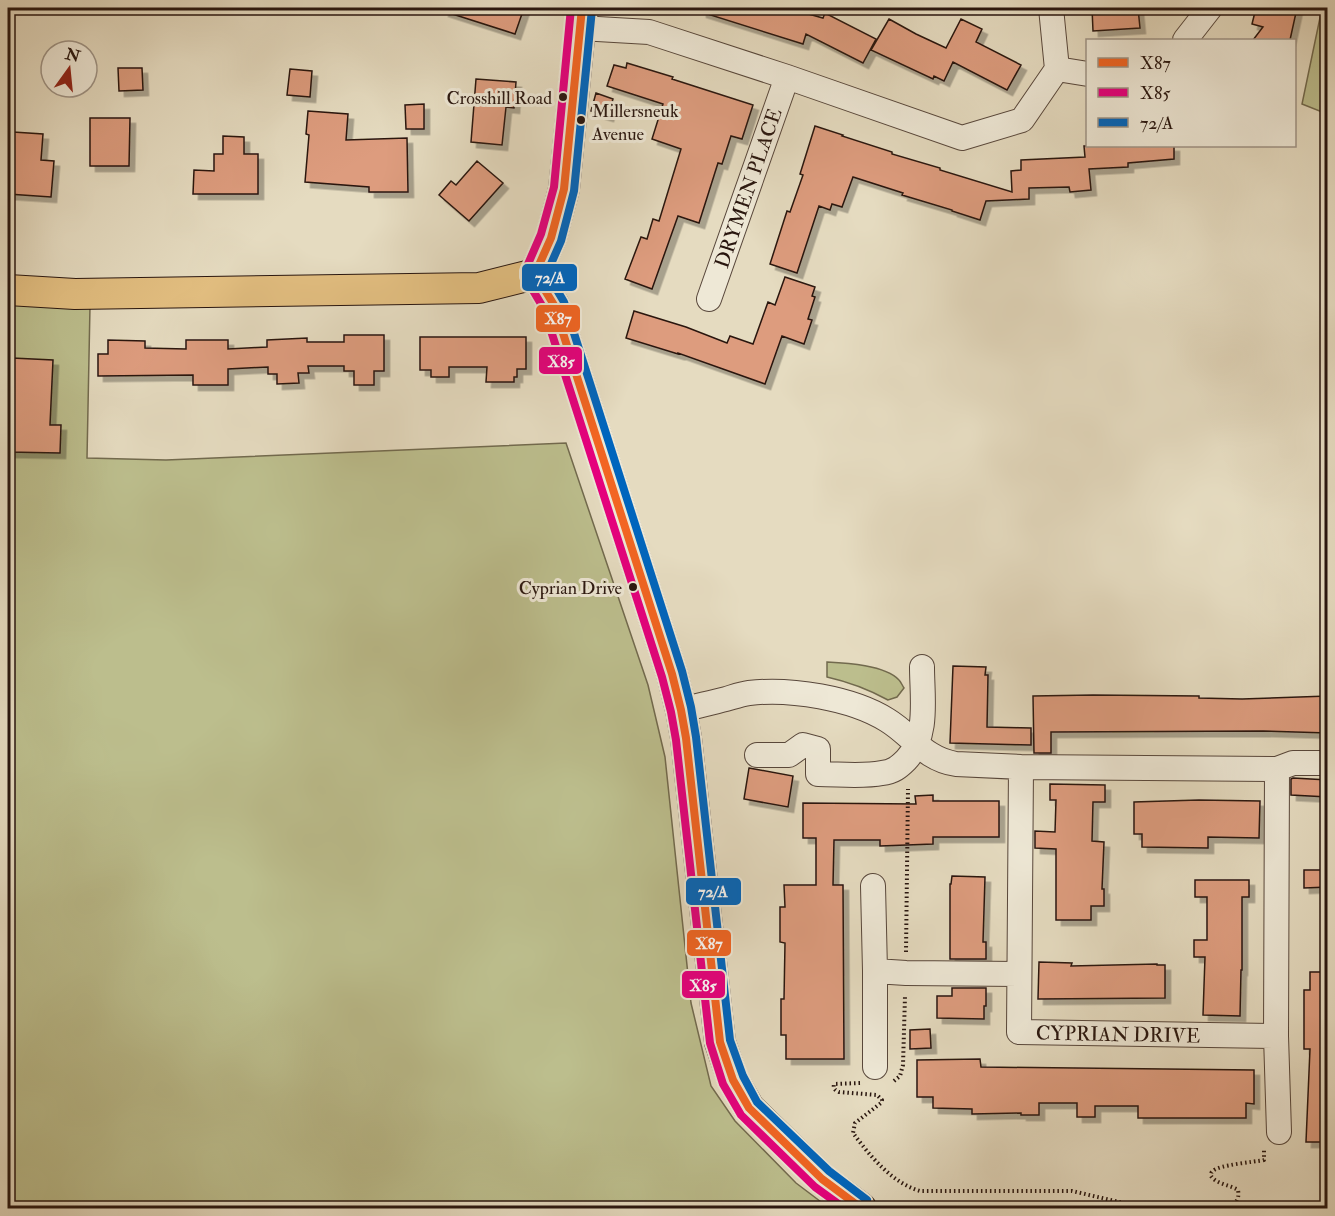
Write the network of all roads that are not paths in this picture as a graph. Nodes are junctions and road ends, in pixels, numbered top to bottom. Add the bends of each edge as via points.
1 (1051, 8) edge
2 (1210, 8) edge
3 (581, 18) edge
4 (1186, 39) edge
5 (1057, 69) junction
6 (1086, 74) edge
7 (787, 77) junction
8 (535, 274) junction
9 (8, 290) edge
10 (709, 299) dead end
11 (922, 667) dead end
12 (681, 710) junction
13 (922, 748) junction
14 (757, 755) dead end
15 (1328, 763) edge
16 (1021, 767) junction
17 (1277, 769) junction
18 (873, 886) dead end
19 (875, 971) junction
20 (1019, 974) junction
21 (1276, 1036) junction
22 (878, 1077) road end
23 (1272, 1135) road end
24 (861, 1209) edge

1 - 5 street
2 - 4 street
3 - 7 street via 649,32
3 - 8 main road via 564,189 551,238
5 - 6 street
5 - 7 street via 1022,120 962,138
7 - 10 street, DRYMEN PLACE
8 - 9 main road via 479,288 75,294
8 - 12 main road via 554,305
11 - 13 street
12 - 13 street via 748,693 824,697 888,720
12 - 24 main road via 720,1042 733,1080 749,1108 822,1179
13 - 14 street via 897,768 870,774 818,774 818,749 803,745 789,755
13 - 16 street via 946,763
15 - 17 street via 1293,763
16 - 17 street
16 - 20 street, CYPRIAN DRIVE
17 - 21 street
18 - 19 street
19 - 20 street
19 - 22 street
20 - 21 street, CYPRIAN DRIVE via 1018,1032
21 - 23 street

